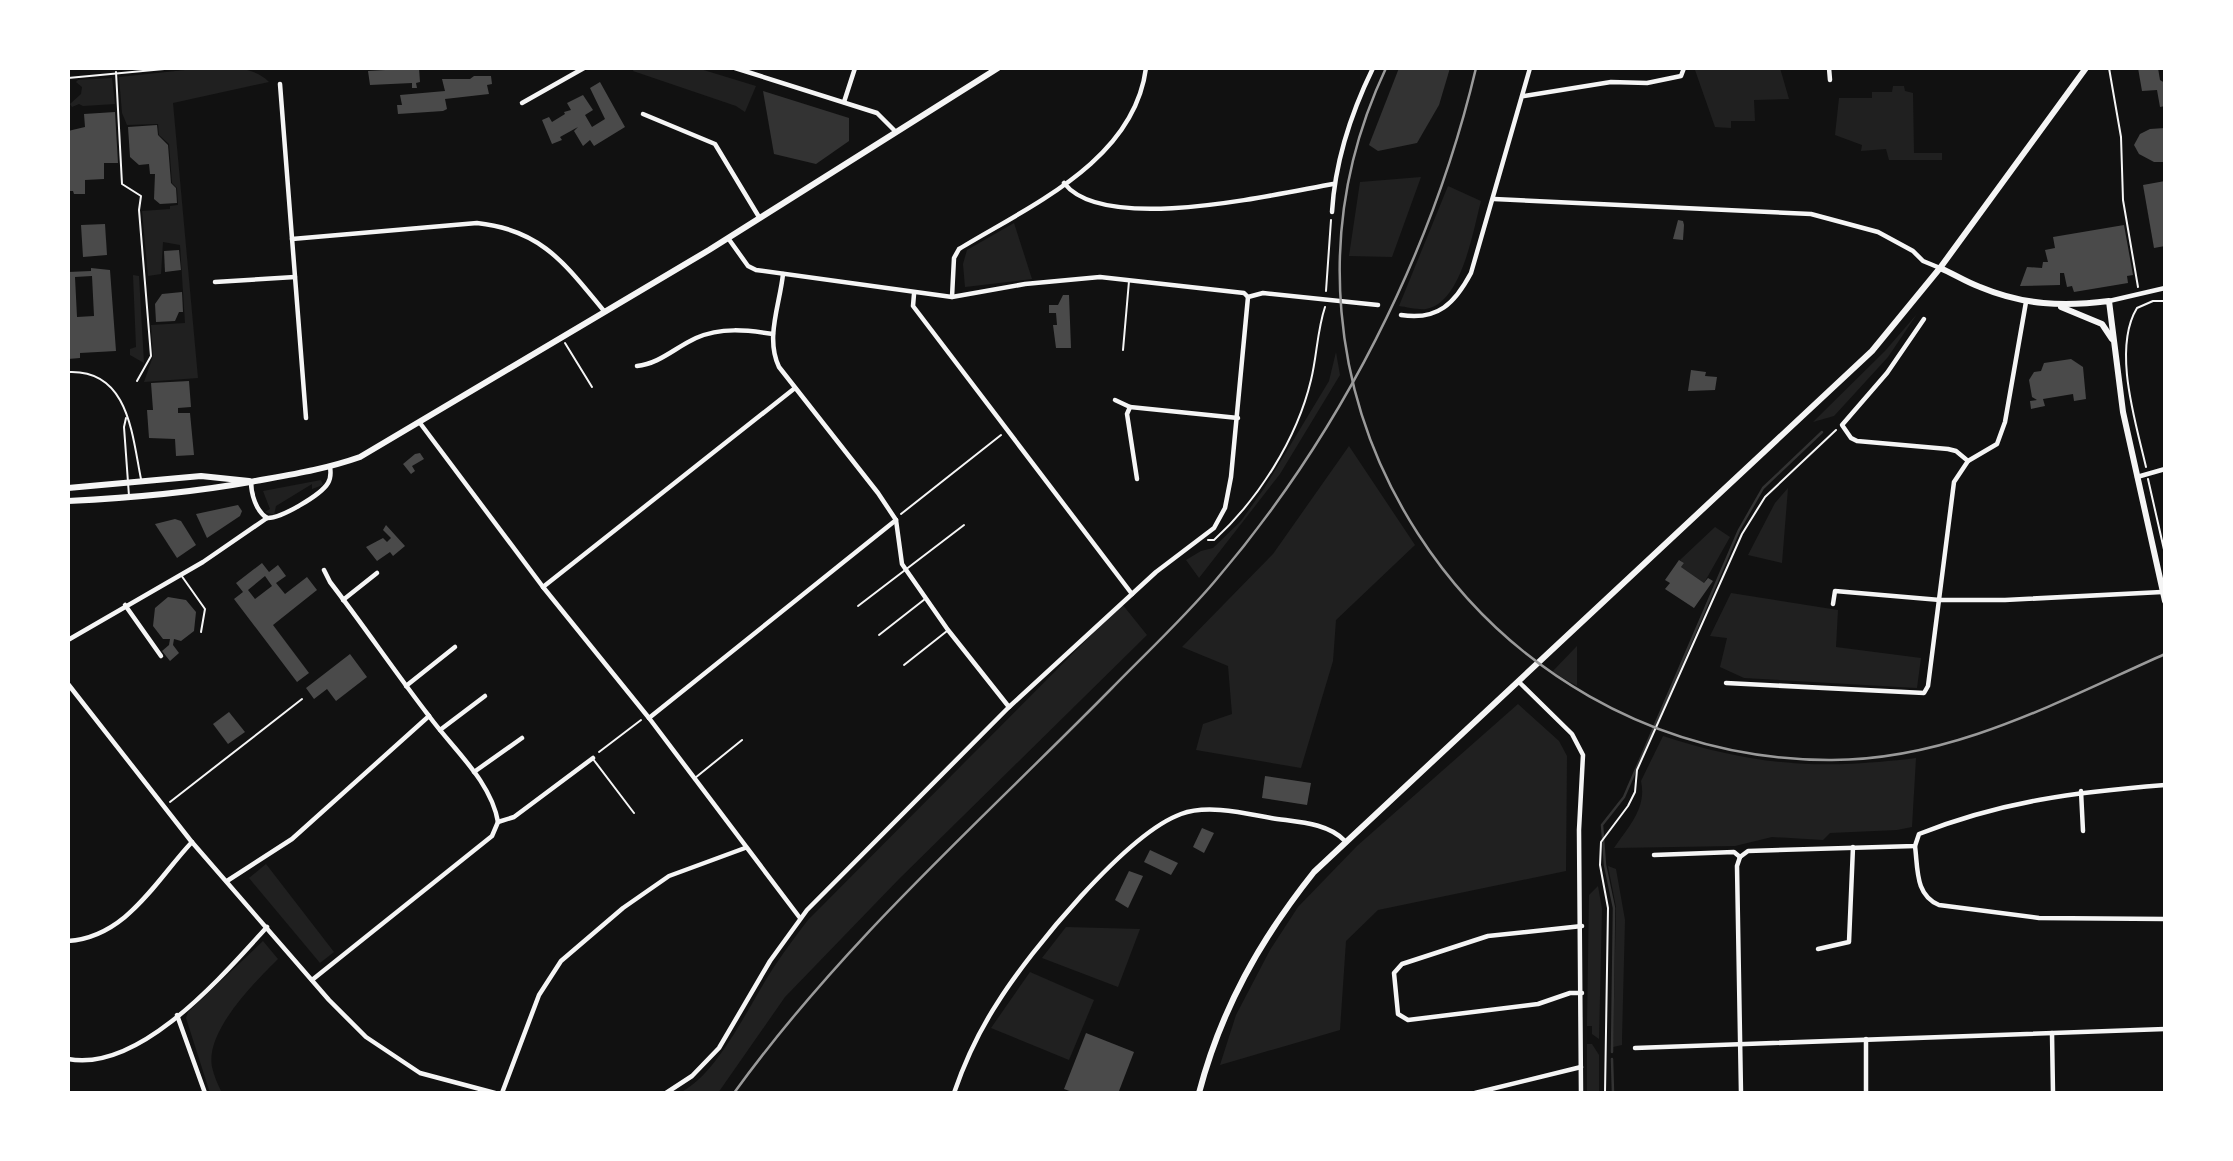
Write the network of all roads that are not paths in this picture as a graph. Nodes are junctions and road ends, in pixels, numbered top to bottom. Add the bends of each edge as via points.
1 (584, 68) edge
2 (735, 68) edge
3 (855, 68) edge
4 (998, 68) edge
5 (1146, 68) edge
6 (1373, 68) edge
7 (1530, 68) edge
8 (1685, 68) edge
9 (1829, 68) edge
10 (2081, 68) edge
11 (2086, 68) edge
12 (748, 70) edge
13 (2081, 78) junction
14 (1830, 80) dead end
15 (280, 83) dead end
16 (1524, 96) junction
17 (844, 102) junction
18 (522, 103) dead end
19 (643, 114) dead end
20 (894, 131) junction
21 (1064, 183) junction
22 (1333, 184) junction
23 (1494, 198) junction
24 (1332, 212) road end
25 (759, 217) junction
26 (728, 237) junction
27 (292, 239) junction
28 (1940, 268) junction
29 (783, 274) junction
30 (295, 277) junction
31 (1129, 280) junction
32 (215, 282) dead end
33 (2165, 288) edge
34 (914, 294) junction
35 (952, 297) junction
36 (1248, 297) junction
37 (2109, 301) junction
38 (2026, 302) junction
39 (1378, 305) dead end
40 (2059, 306) junction
41 (604, 311) junction
42 (1401, 315) dead end
43 (1924, 319) dead end
44 (773, 334) junction
45 (2113, 340) junction
46 (1123, 350) dead end
47 (637, 366) dead end
48 (68, 372) edge
49 (795, 388) junction
50 (1115, 400) dead end
51 (1130, 407) junction
52 (127, 417) junction
53 (306, 418) dead end
54 (1238, 418) junction
55 (420, 423) junction
56 (1968, 461) junction
57 (330, 467) junction
58 (2165, 470) edge
59 (2136, 477) junction
60 (1137, 479) dead end
61 (141, 480) junction
62 (251, 481) junction
63 (127, 482) junction
64 (68, 488) edge
65 (129, 498) junction
66 (142, 498) junction
67 (68, 501) edge
68 (267, 518) junction
69 (896, 520) junction
70 (964, 526) dead end
71 (905, 569) junction
72 (324, 570) dead end
73 (377, 573) dead end
74 (180, 574) junction
75 (543, 587) junction
76 (2162, 592) junction
77 (1132, 594) junction
78 (925, 599) junction
79 (343, 600) junction
80 (1940, 600) junction
81 (2165, 601) edge
82 (1833, 604) dead end
83 (125, 605) junction
84 (858, 606) dead end
85 (948, 631) junction
86 (201, 632) dead end
87 (879, 635) dead end
88 (68, 640) edge
89 (455, 647) dead end
90 (161, 656) dead end
91 (904, 665) dead end
92 (1519, 682) junction
93 (1726, 683) dead end
94 (68, 684) edge
95 (407, 686) junction
96 (485, 696) dead end
97 (1009, 707) junction
98 (429, 716) junction
99 (649, 718) junction
100 (440, 730) junction
101 (522, 738) dead end
102 (742, 740) dead end
103 (593, 758) joint
104 (474, 772) junction
105 (694, 779) junction
106 (2165, 785) edge
107 (2081, 791) junction
108 (634, 813) dead end
109 (498, 822) junction
110 (2083, 831) dead end
111 (1345, 841) junction
112 (192, 842) junction
113 (1915, 846) junction
114 (1853, 847) junction
115 (745, 848) junction
116 (1654, 855) dead end
117 (1741, 857) junction
118 (227, 881) junction
119 (800, 918) junction
120 (2165, 919) edge
121 (1582, 926) junction
122 (267, 927) junction
123 (68, 941) edge
124 (1818, 949) dead end
125 (312, 980) junction
126 (1582, 993) junction
127 (177, 1015) junction
128 (2165, 1028) edge
129 (2052, 1033) junction
130 (1866, 1039) junction
131 (1741, 1044) junction
132 (1635, 1048) dead end
133 (68, 1059) edge
134 (1581, 1067) junction
135 (205, 1093) edge
136 (495, 1093) edge
137 (502, 1093) edge
138 (666, 1093) edge
139 (954, 1093) edge
140 (1199, 1093) edge
141 (1475, 1093) edge
142 (1581, 1093) edge
143 (1741, 1093) edge
144 (1866, 1093) edge
145 (2053, 1093) edge

1 - 18 street
2 - 12 street
3 - 17 street
4 - 20 main road
5 - 21 street via 1128,123 1092,164
6 - 22 street via 1344,141
7 - 16 street
8 - 16 street via 1681,76 1647,83 1611,82
9 - 14 street
10 - 13 main road
11 - 13 main road
12 - 17 street
13 - 28 main road
15 - 27 street
16 - 23 street
17 - 20 street via 877,113
19 - 25 street via 715,144
20 - 25 main road
21 - 22 street via 1097,204 1143,208 1246,200
21 - 35 street via 959,249 954,258
22 - 24 street
23 - 28 street via 1811,214 1878,232
23 - 42 street via 1471,273 1456,300 1421,317
25 - 26 main road
26 - 29 street via 748,266
26 - 41 main road
27 - 30 street
27 - 41 street via 477,222 502,225 545,246
28 - 38 main road via 1976,286
28 - 92 main road via 1855,368
29 - 34 street
29 - 44 street
30 - 32 street
30 - 53 street
31 - 35 street via 1081,279
31 - 36 street
31 - 46 lane
33 - 37 street
34 - 35 street
34 - 77 street via 913,306
36 - 39 street via 1263,293
36 - 54 street
37 - 40 main road
37 - 45 main road
38 - 40 main road
38 - 56 street via 1997,444
40 - 45 main road via 2102,324
41 - 55 main road
43 - 56 street via 1887,373 1842,425 1857,441 1956,450
44 - 47 street via 719,331 698,337 649,365
44 - 49 street via 774,356
45 - 59 main road
48 - 52 lane via 95,376 109,384
49 - 69 street
49 - 75 street
50 - 51 street
51 - 54 street
51 - 60 street via 1127,414
52 - 61 lane
52 - 63 lane
54 - 77 street via 1226,508 1204,538
55 - 57 main road via 360,457
55 - 75 street
56 - 80 street via 1954,482
57 - 62 main road
57 - 68 street via 331,477 323,490 282,515
58 - 59 street
59 - 76 main road
61 - 62 main road via 201,476
61 - 63 main road
61 - 66 lane
62 - 66 main road
62 - 68 street via 251,492
63 - 64 main road
63 - 65 lane
65 - 66 main road
65 - 67 main road
68 - 74 street
69 - 71 street
69 - 99 street
70 - 71 lane
71 - 78 street
71 - 84 lane
72 - 79 street
73 - 79 street
74 - 83 street
74 - 86 lane via 205,609
75 - 99 street
76 - 80 street
76 - 81 main road
77 - 97 street
78 - 85 street
78 - 87 lane
79 - 95 street
80 - 82 street via 1835,592
80 - 93 street via 1924,693
83 - 88 street
83 - 90 street
85 - 91 lane
85 - 97 street
89 - 95 street
92 - 111 main road
92 - 121 street via 1572,734 1583,755 1579,830
94 - 112 street
95 - 98 street
96 - 100 street
97 - 119 street
98 - 100 street
98 - 118 street via 292,839
99 - 105 street
100 - 104 street
101 - 104 street
102 - 105 lane
103 - 108 lane
103 - 109 street via 514,817
104 - 109 street via 495,804
105 - 115 street
106 - 107 street
107 - 110 street
107 - 113 street via 1967,815 1919,834
109 - 125 street via 492,836
111 - 139 street via 1314,825 1238,812 1183,813 1147,833 1081,900 1010,984 979,1034
111 - 140 main road via 1300,890 1253,958 1214,1040
112 - 118 street
112 - 123 street via 121,922
113 - 114 street
113 - 120 street via 1921,892 1939,905 2039,918
114 - 117 street via 1748,852
114 - 124 street via 1849,942
115 - 119 street
115 - 137 street via 669,876 561,961 538,995
116 - 117 street via 1734,852
117 - 131 street via 1737,866
118 - 122 street
119 - 138 street via 719,1048 684,1083
121 - 126 street
121 - 126 street via 1488,936 1402,964 1394,973 1398,1014 1408,1020 1538,1004
122 - 125 street
122 - 127 street
125 - 136 street via 366,1037 399,1062 431,1078
126 - 134 street
127 - 133 street via 123,1052 90,1061
127 - 135 street
128 - 129 street
129 - 130 street
129 - 145 street
130 - 131 street
130 - 144 street
131 - 132 street
131 - 143 street
134 - 141 street
134 - 142 street

